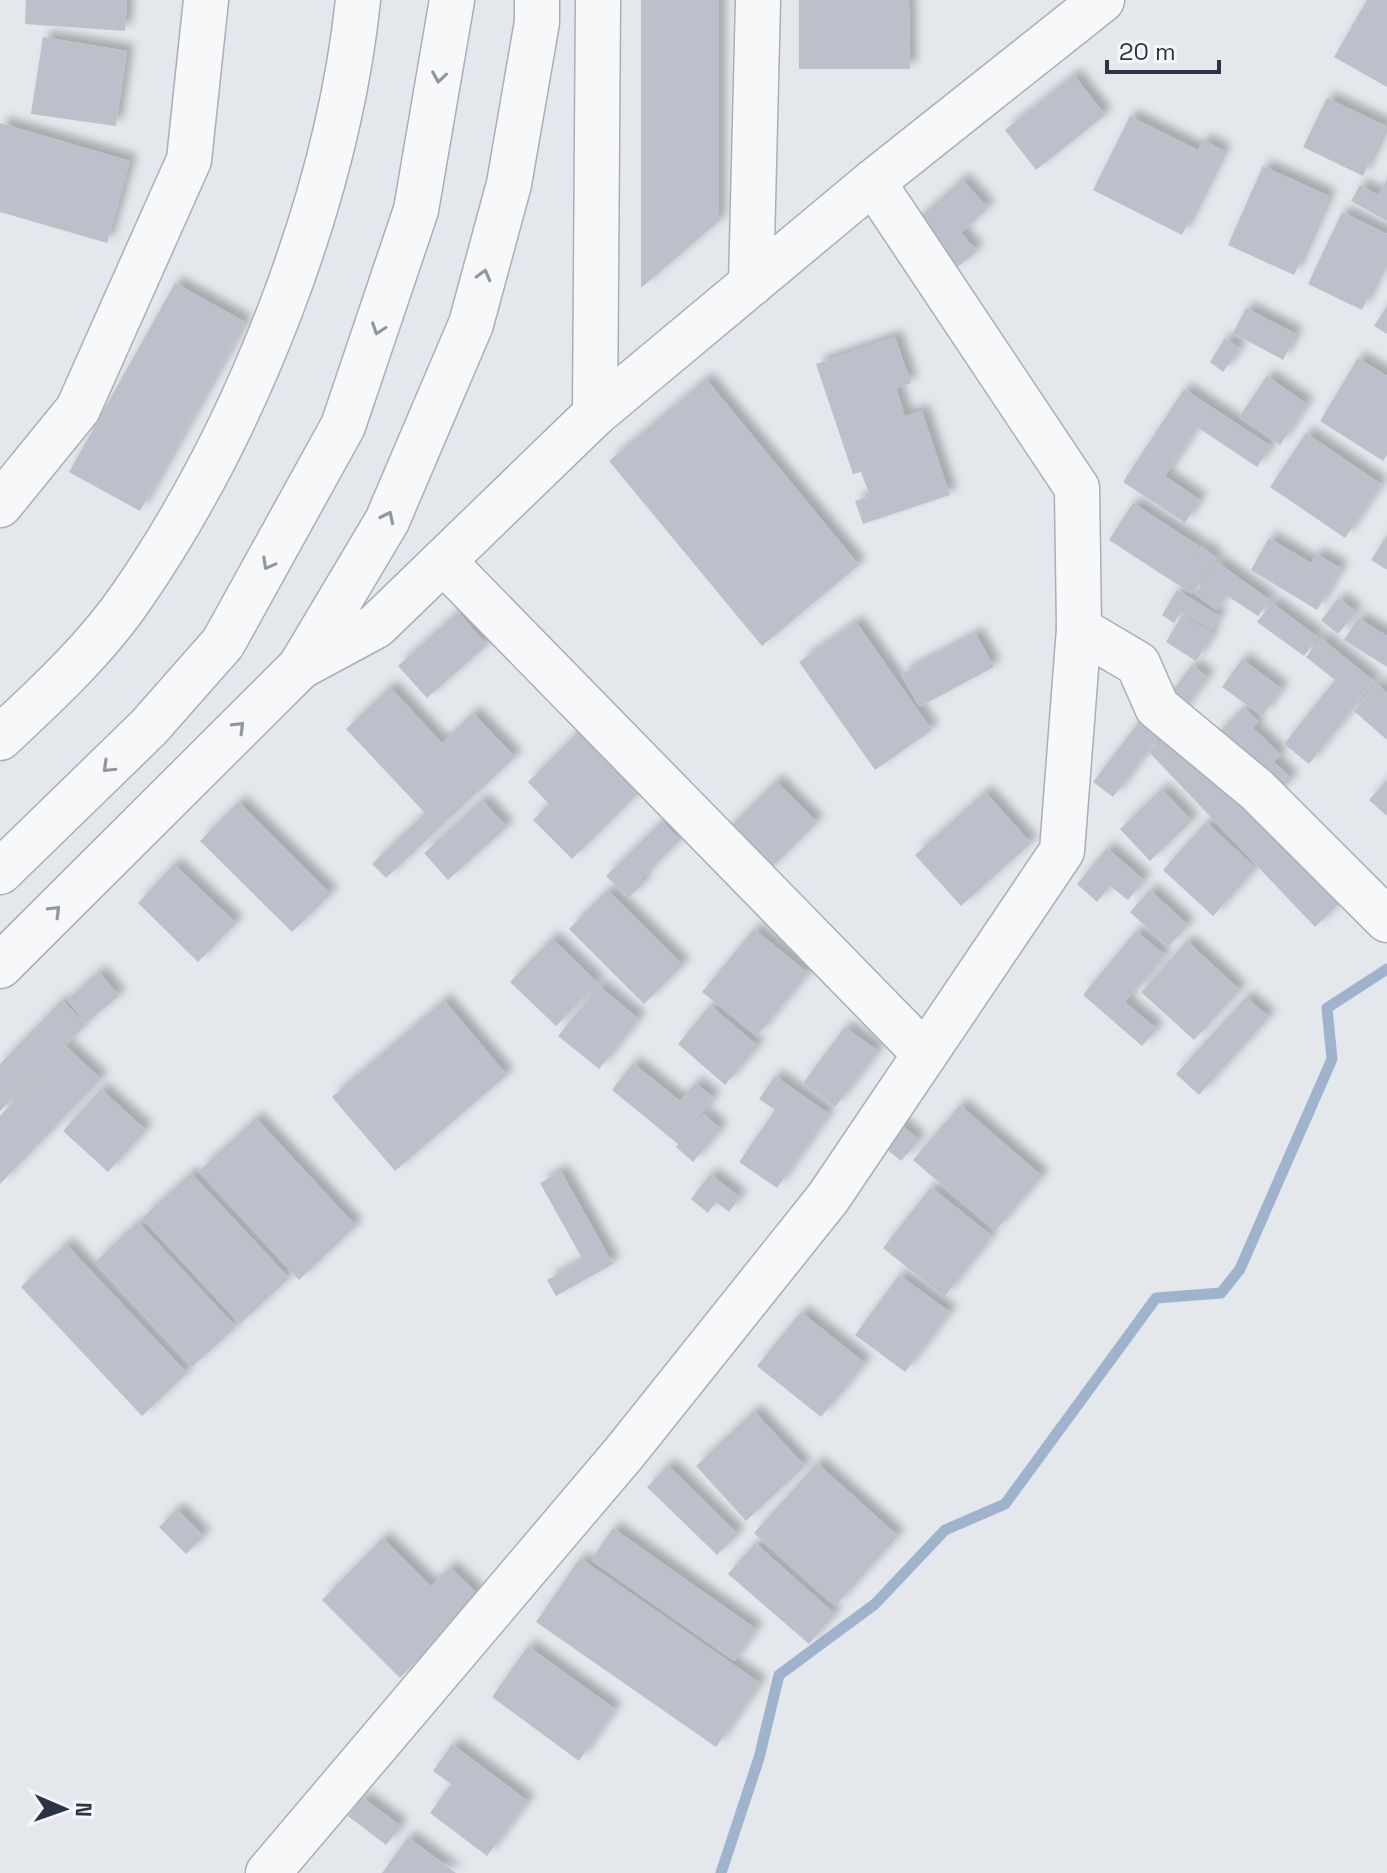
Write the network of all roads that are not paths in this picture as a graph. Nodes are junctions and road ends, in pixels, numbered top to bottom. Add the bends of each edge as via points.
1 (206, 0) edge
2 (358, 0) edge
3 (452, 0) edge
4 (537, 0) edge
5 (598, 0) edge
6 (758, 0) edge
7 (1102, 0) edge
8 (873, 182) junction
9 (751, 284) junction
10 (595, 414) junction
11 (0, 505) edge
12 (443, 561) junction
13 (1079, 629) junction
14 (300, 667) junction
15 (0, 738) edge
16 (0, 872) edge
17 (1387, 920) edge
18 (0, 966) edge
19 (925, 1054) junction
20 (268, 1873) edge

1 - 11 street via 189,160 78,409
2 - 15 street via 354,45 305,244 262,357 216,456 132,597 56,686
3 -> 16 street via 416,210 343,426 223,643 149,727
14 -> 4 street via 387,521 471,324 509,184
5 - 10 street
6 - 9 street
7 - 8 street
8 - 9 street
8 - 13 street via 1077,488
9 - 10 street
10 - 12 street
12 - 14 street via 376,626
12 - 19 street
13 - 17 street via 1138,664 1157,707 1257,790
13 - 19 street via 1062,851
18 -> 14 street
19 - 20 street via 828,1198 635,1440

